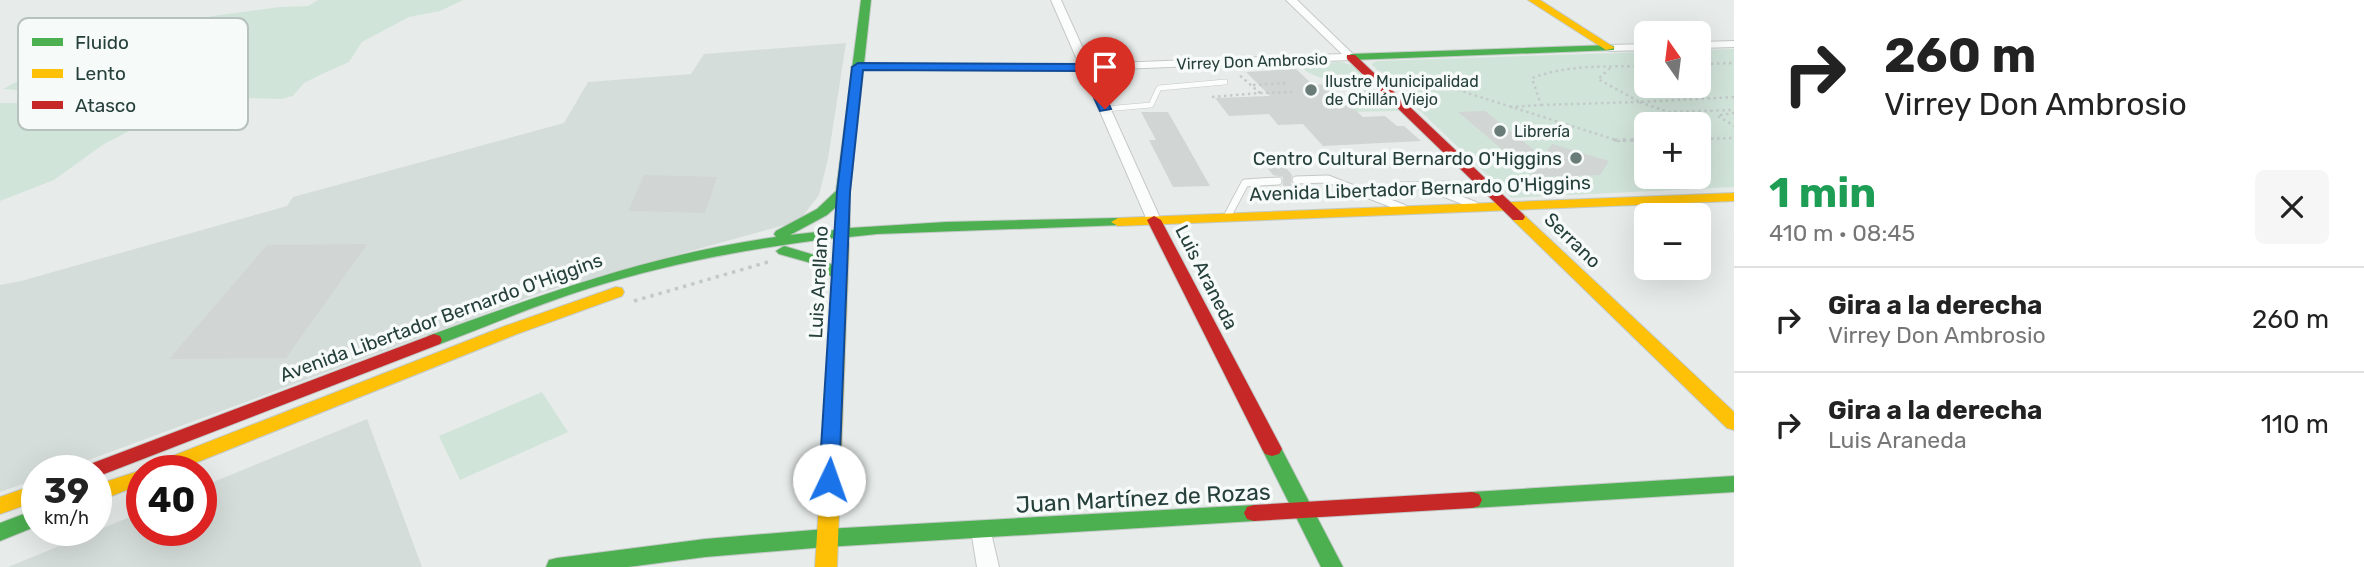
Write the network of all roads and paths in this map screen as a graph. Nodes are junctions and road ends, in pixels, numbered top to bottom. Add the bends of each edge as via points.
1 (866, 0) edge
2 (1056, 0) edge
3 (1291, 0) edge
4 (1533, 0) edge
5 (1734, 44) edge
6 (1712, 45) edge
7 (1634, 47) edge
8 (1611, 48) junction
9 (1351, 57) junction
10 (1734, 63) edge
11 (1712, 64) edge
12 (1634, 66) edge
13 (858, 67) junction
14 (1087, 67) junction
15 (1611, 67) junction
16 (1235, 72) dead end
17 (1225, 82) dead end
18 (1286, 83) dead end
19 (1253, 85) junction
20 (1381, 86) junction
21 (1292, 92) dead end
22 (1260, 93) junction
23 (1212, 97) dead end
24 (1734, 97) edge
25 (1639, 102) junction
26 (1541, 105) junction
27 (1507, 107) junction
28 (1105, 109) junction
29 (1733, 111) edge
30 (1734, 126) edge
31 (1711, 139) edge
32 (1732, 139) edge
33 (1634, 141) edge
34 (1296, 180) dead end
35 (1278, 181) dead end
36 (1449, 184) dead end
37 (1426, 186) junction
38 (844, 192) junction
39 (1376, 197) junction
40 (1734, 197) edge
41 (1507, 206) junction
42 (1480, 207) junction
43 (1409, 210) junction
44 (1227, 217) junction
45 (1154, 220) junction
46 (842, 238) junction
47 (739, 248) junction
48 (784, 251) junction
49 (840, 278) junction
50 (1734, 423) edge
51 (195, 455) edge
52 (112, 456) edge
53 (1734, 484) edge
54 (21, 498) edge
55 (0, 506) edge
56 (1303, 511) junction
57 (21, 523) edge
58 (982, 530) junction
59 (0, 532) edge
60 (826, 538) junction
61 (556, 567) edge
62 (826, 567) edge
63 (988, 567) edge
64 (1332, 567) edge

1 - 13 main road, Luis Arellano
2 - 14 street, Luis Araneda
3 - 9 street, Serrano
4 - 8 main road
5 - 6 street
7 - 8 street, Virrey Don Ambrosio
8 - 9 main road, Virrey Don Ambrosio
9 - 14 street, Virrey Don Ambrosio
9 - 20 main road, Serrano
10 - 11 path
12 - 15 path
13 - 14 street, Virrey Don Ambrosio
13 - 38 main road, Luis Arellano
14 - 28 street, Luis Araneda
15 - 25 path via 1598,79
15 - 26 path via 1559,69 1532,78
16 - 19 path
17 - 28 lane via 1158,88 1151,105
18 - 19 path
19 - 22 path
20 - 27 path via 1434,85
20 - 41 main road, Serrano
21 - 22 path
22 - 23 path
24 - 25 path
25 - 26 path
25 - 29 path via 1670,111
26 - 27 path
27 - 33 path via 1619,141
28 - 45 street, Luis Araneda
29 - 30 path via 1718,116
31 - 32 path
34 - 39 lane via 1328,179
35 - 44 lane via 1245,183
36 - 37 lane
37 - 39 lane via 1389,188
37 - 42 lane
38 - 46 main road, Luis Arellano
38 - 47 main road via 793,229
39 - 43 lane
40 - 41 main road, Avenida Libertador Bernardo O'Higgins
41 - 42 main road, Avenida Libertador Bernardo O'Higgins
41 - 50 main road, Serrano
42 - 43 main road, Avenida Libertador Bernardo O'Higgins
43 - 44 main road, Avenida Libertador Bernardo O'Higgins
44 - 45 main road, Avenida Libertador Bernardo O'Higgins
45 - 46 main road, Avenida Libertador Bernardo O'Higgins via 1046,230
45 - 56 main road, Luis Araneda
46 - 47 main road, Avenida Libertador Bernardo O'Higgins
46 - 48 main road, Avenida Libertador Bernardo O'Higgins
46 - 49 main road, Luis Arellano
47 - 52 main road, Avenida Libertador Bernardo O'Higgins via 550,296
48 - 49 main road via 817,260
48 - 51 main road, Avenida Libertador Bernardo O'Higgins via 684,273 593,300
49 - 60 main road, Luis Arellano
53 - 56 main road, Juan Martínez de Rozas
54 - 55 main road
56 - 58 main road, Juan Martínez de Rozas
56 - 64 main road, Luis Araneda
57 - 59 main road
58 - 60 main road, Juan Martínez de Rozas
58 - 63 street
60 - 61 main road, Juan Martínez de Rozas
60 - 62 main road, Luis Arellano

